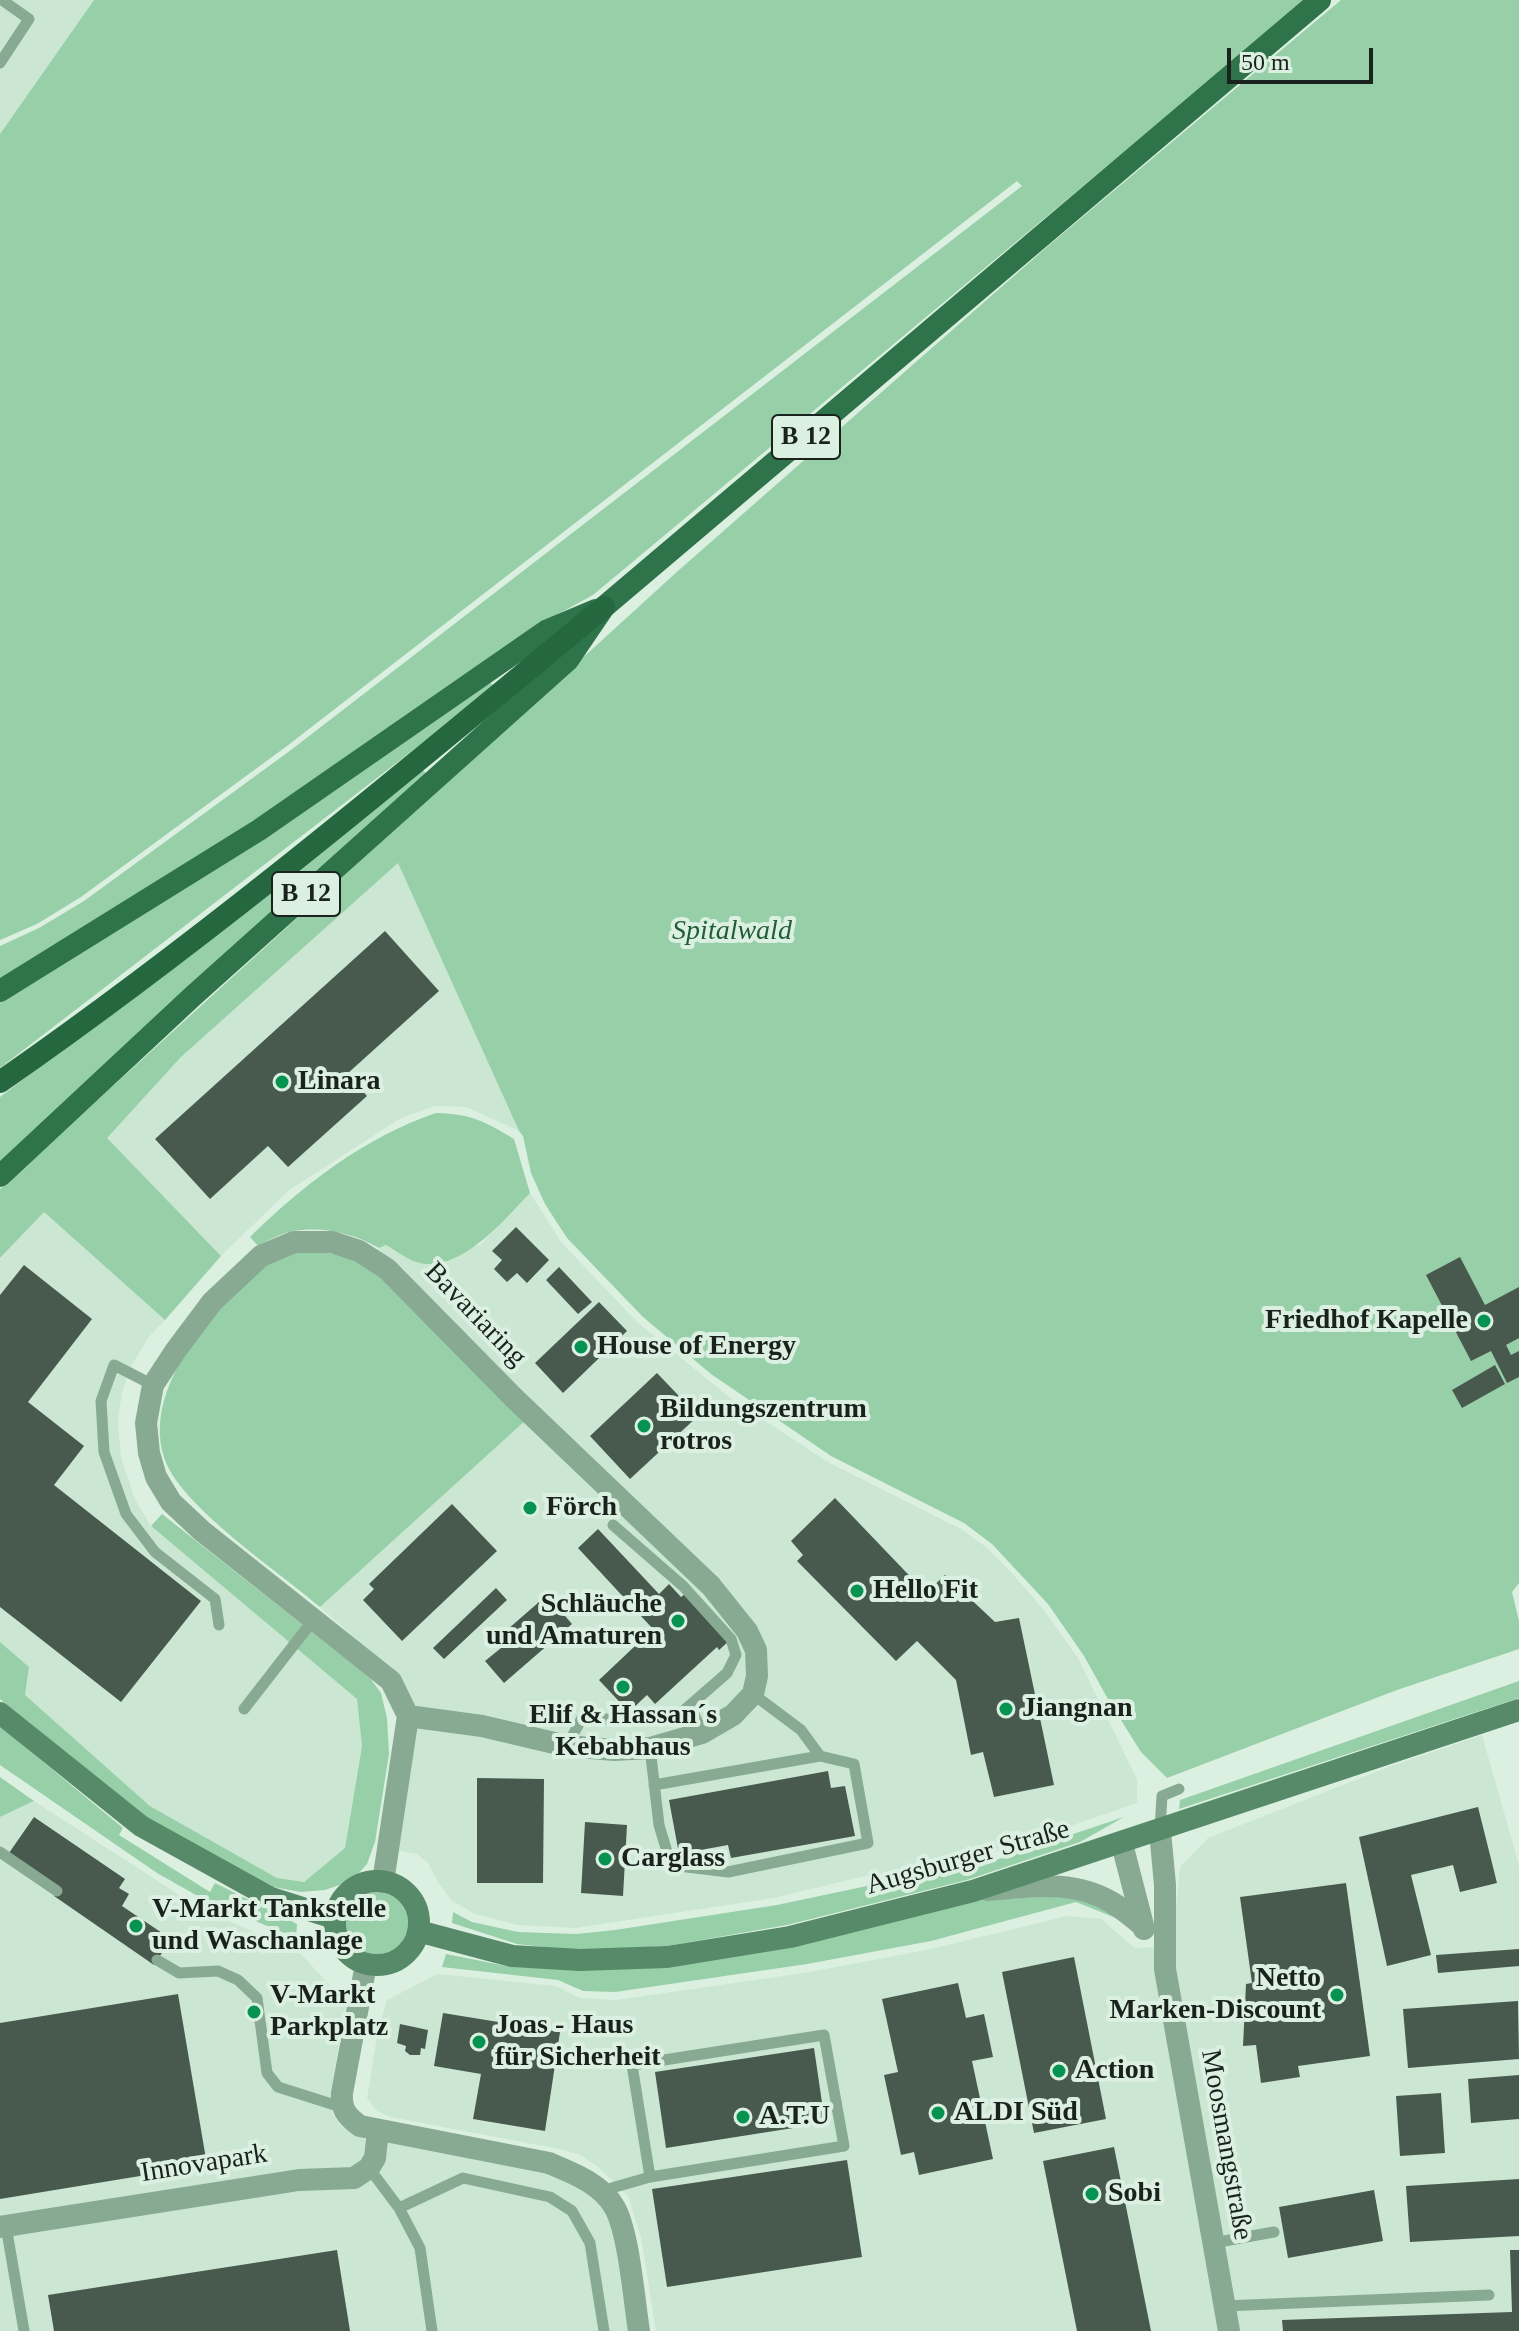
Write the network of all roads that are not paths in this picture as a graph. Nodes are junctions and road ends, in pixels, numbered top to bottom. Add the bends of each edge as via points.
1 (2, 0) edge
2 (1320, 0) edge
3 (0, 63) edge
4 (604, 607) junction
5 (0, 991) edge
6 (0, 1082) edge
7 (0, 1176) edge
8 (153, 1385) junction
9 (613, 1525) dead end
10 (314, 1619) junction
11 (219, 1625) dead end
12 (753, 1694) junction
13 (691, 1707) junction
14 (244, 1709) dead end
15 (1519, 1710) edge
16 (0, 1713) edge
17 (408, 1716) junction
18 (702, 1733) junction
19 (567, 1746) junction
20 (650, 1748) junction
21 (820, 1756) junction
22 (654, 1785) junction
23 (1179, 1789) dead end
24 (1160, 1831) junction
25 (1122, 1844) junction
26 (0, 1852) edge
27 (383, 1882) junction
28 (57, 1891) dead end
29 (973, 1891) junction
30 (334, 1918) junction
31 (1142, 1925) junction
32 (418, 1931) junction
33 (157, 1960) dead end
34 (366, 1964) junction
35 (1165, 1969) junction
36 (341, 2107) junction
37 (378, 2130) junction
38 (369, 2168) junction
39 (650, 2177) junction
40 (601, 2191) junction
41 (399, 2208) junction
42 (3, 2226) edge
43 (1274, 2232) dead end
44 (1213, 2243) junction
45 (1489, 2295) dead end
46 (1224, 2306) junction
47 (24, 2331) edge
48 (432, 2331) edge
49 (604, 2331) edge
50 (639, 2331) edge
51 (1229, 2331) edge

1 - 3 lane via 29,19
2 - 4 main road, B 12
4 - 5 main road via 546,631 259,830
4 - 6 highway, B 12 via 254,891
4 - 7 main road, B 12 via 568,660
8 - 10 street, Bavariaring via 146,1423 149,1453 171,1502
8 - 11 lane via 114,1365 101,1401 104,1452 126,1514 155,1552 215,1599
8 - 12 street, Bavariaring via 212,1302 261,1256 294,1242 332,1242 359,1251 387,1269 729,1606 756,1650
9 - 13 lane via 683,1586 731,1639 736,1655 727,1673
10 - 14 lane
10 - 17 street, Bavariaring via 391,1681
12 - 18 street via 733,1715
12 - 21 lane via 801,1730
13 - 18 lane
13 - 19 lane via 649,1721 582,1718
15 - 24 main road, Augsburger Straße
16 - 30 main road via 141,1826 271,1898
17 - 19 street
17 - 27 street
18 - 20 street
19 - 20 street
20 - 22 lane
21 - 22 lane
21 - 22 lane via 854,1764 868,1843 728,1872 671,1865
23 - 24 lane via 1162,1796
24 - 25 main road, Augsburger Straße
24 - 35 street, Moosmangstraße
25 - 29 main road, Augsburger Straße
25 - 31 street, Moosmangstraße
26 - 28 lane
27 - 30 main road via 351,1889
27 - 32 main road via 411,1899
29 - 31 street, Moosmangstraße via 1074,1887 1110,1901
29 - 32 main road, Augsburger Straße via 790,1937 667,1957 512,1956
30 - 34 main road via 341,1947
31 - 35 street, Moosmangstraße
32 - 34 main road via 412,1947 399,1959
33 - 36 lane via 179,1973 218,1971 238,1980 257,1998 267,2073 278,2087
34 - 36 street
35 - 44 street, Moosmangstraße
36 - 37 street via 360,2126
37 - 38 street
37 - 40 street via 549,2163
38 - 41 lane
38 - 42 street, Innovapark via 354,2178 299,2180
39 - 39 lane via 632,2065 824,2035 844,2146
39 - 40 lane
40 - 50 street via 616,2208
41 - 48 lane via 420,2248
41 - 49 lane via 463,2178 550,2197 572,2211 590,2243
42 - 47 lane, Innovapark
43 - 44 lane
44 - 46 street, Moosmangstraße
45 - 46 lane
46 - 51 street, Moosmangstraße

